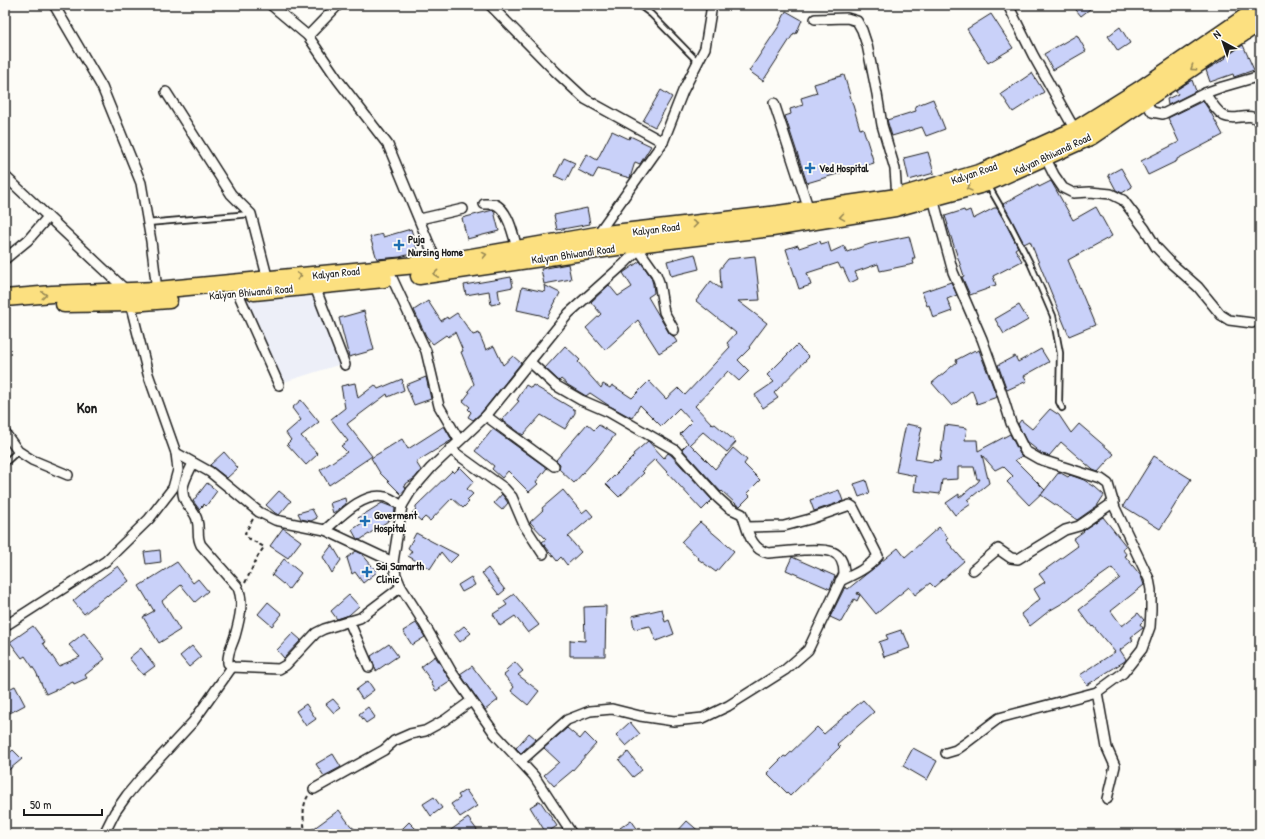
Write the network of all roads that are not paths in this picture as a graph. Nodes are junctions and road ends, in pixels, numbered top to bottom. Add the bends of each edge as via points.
1 (54, 5) edge
2 (271, 5) edge
3 (338, 5) edge
4 (490, 5) edge
5 (639, 5) edge
6 (712, 5) edge
7 (1008, 5) edge
8 (1260, 7) edge
9 (815, 19) dead end
10 (1260, 22) edge
11 (308, 36) junction
12 (698, 63) junction
13 (1260, 76) edge
14 (166, 92) dead end
15 (1205, 93) junction
16 (1142, 95) junction
17 (774, 103) dead end
18 (1260, 122) edge
19 (1075, 130) junction
20 (663, 142) junction
21 (1045, 157) junction
22 (5, 176) edge
23 (987, 183) junction
24 (897, 197) junction
25 (933, 198) junction
26 (484, 204) dead end
27 (463, 209) dead end
28 (809, 210) junction
29 (250, 214) junction
30 (48, 217) junction
31 (420, 219) junction
32 (148, 223) junction
33 (653, 229) junction
34 (597, 236) junction
35 (642, 246) junction
36 (517, 249) junction
37 (5, 259) edge
38 (437, 262) junction
39 (392, 278) junction
40 (268, 280) junction
41 (315, 287) junction
42 (157, 290) junction
43 (238, 293) junction
44 (129, 297) junction
45 (5, 298) edge
46 (5, 309) edge
47 (1252, 323) dead end
48 (674, 330) dead end
49 (530, 362) junction
50 (345, 364) dead end
51 (279, 385) dead end
52 (1062, 408) dead end
53 (486, 416) junction
54 (5, 433) edge
55 (459, 440) junction
56 (450, 449) junction
57 (18, 451) junction
58 (176, 453) junction
59 (5, 463) edge
60 (193, 463) junction
61 (554, 466) dead end
62 (68, 475) dead end
63 (1114, 502) junction
64 (402, 506) junction
65 (747, 528) junction
66 (325, 530) junction
67 (543, 554) dead end
68 (393, 562) junction
69 (973, 570) dead end
70 (840, 581) junction
71 (401, 587) junction
72 (348, 621) junction
73 (5, 626) edge
74 (232, 667) junction
75 (369, 667) dead end
76 (1097, 692) junction
77 (471, 701) junction
78 (946, 753) dead end
79 (522, 761) junction
80 (314, 789) road end
81 (1107, 799) dead end
82 (104, 834) edge
83 (572, 834) edge

1 - 32 street via 102,87 141,183
2 - 11 street
3 - 11 street
4 - 20 street via 585,99
5 - 12 lane
6 - 12 street via 705,48
7 - 19 street
8 - 16 highway, Kalyan Road
9 - 24 street via 847,18 857,21 862,30 882,125 895,168
10 -> 16 highway, Kalyan Bhiwandi Road
11 - 31 street via 338,80 388,144
12 - 20 street via 683,91
13 - 15 street
14 - 29 street via 231,194
15 - 16 street via 1162,114 1152,112
15 - 18 street via 1218,111 1225,116 1250,116
16 - 19 highway, Kalyan Road
16 - 21 highway, Kalyan Bhiwandi Road via 1092,136
17 - 28 street
19 - 24 highway, Kalyan Road via 982,172
20 - 34 street
21 - 23 highway, Kalyan Bhiwandi Road
21 - 47 street via 1063,188 1073,193 1111,194 1123,200 1156,247 1198,286 1221,315 1229,320
22 - 30 street
23 -> 25 highway, Kalyan Bhiwandi Road
23 - 52 lane via 1031,265 1052,316 1060,353 1059,402
24 - 28 highway, Kalyan Road
25 -> 35 highway, Kalyan Bhiwandi Road via 895,208
25 - 63 street via 953,272 982,339 1011,423 1025,451 1039,459 1101,479 1108,484
26 - 36 street via 494,204 501,208 509,222
27 - 31 street
33 -> 28 highway, Kalyan Road
29 - 32 lane
29 - 40 street
30 - 37 street via 28,240
30 - 44 street
31 - 38 street
32 - 42 street
33 - 34 highway, Kalyan Road
33 - 35 street
34 - 36 highway, Kalyan Road
35 -> 39 highway, Kalyan Bhiwandi Road
35 - 48 street via 660,282 664,312
35 - 49 street via 569,313
38 -> 36 highway, Kalyan Road
40 -> 38 highway, Kalyan Road
39 - 41 highway, Kalyan Bhiwandi Road
39 - 55 street via 426,350 439,406
40 - 42 highway, Kalyan Road
41 - 43 highway, Kalyan Bhiwandi Road
41 - 50 street
42 - 44 highway, Kalyan Road
43 - 44 highway, Kalyan Bhiwandi Road
43 - 51 street
45 -> 44 highway, Kalyan Road via 52,294
44 - 46 highway, Kalyan Bhiwandi Road
44 - 58 street via 148,374
49 - 53 street
49 - 65 street via 555,385 675,450 718,498 729,508 742,514
53 - 55 street
53 - 61 street
54 - 57 street
55 - 56 street
56 - 64 street via 410,491
56 - 67 street via 504,488 512,497 524,526
57 - 59 lane
57 - 62 street via 32,460
58 - 60 street
58 - 73 street via 178,470 173,488 149,519 106,561
60 - 66 street via 210,472 259,512 275,520
60 - 74 street via 182,492 198,522 197,539 240,593 241,602 234,637 227,655 228,663
63 - 69 street via 1080,526 1065,530 1018,559 1011,558 998,549
63 - 76 street via 1123,527 1149,579 1150,627 1142,649 1123,673
64 - 66 street via 387,497 377,495 346,511
64 - 68 street
65 - 70 street via 754,546 768,553 823,549 833,552 840,557 844,567
65 - 70 street via 784,526 850,505 878,556 862,571
66 - 68 street
68 - 71 street
70 - 79 street via 808,650 786,670 728,706 703,718 674,721 612,709 590,711 567,720
71 - 72 street via 360,618
71 - 77 street
72 - 74 street via 316,633 286,665 279,669
72 - 75 street
74 - 82 street via 193,722 127,795
76 - 78 street via 999,718 956,750
76 - 81 street via 1107,748 1115,766
77 - 79 street via 495,734
77 - 80 street via 426,731 394,741 384,750
79 - 83 street

